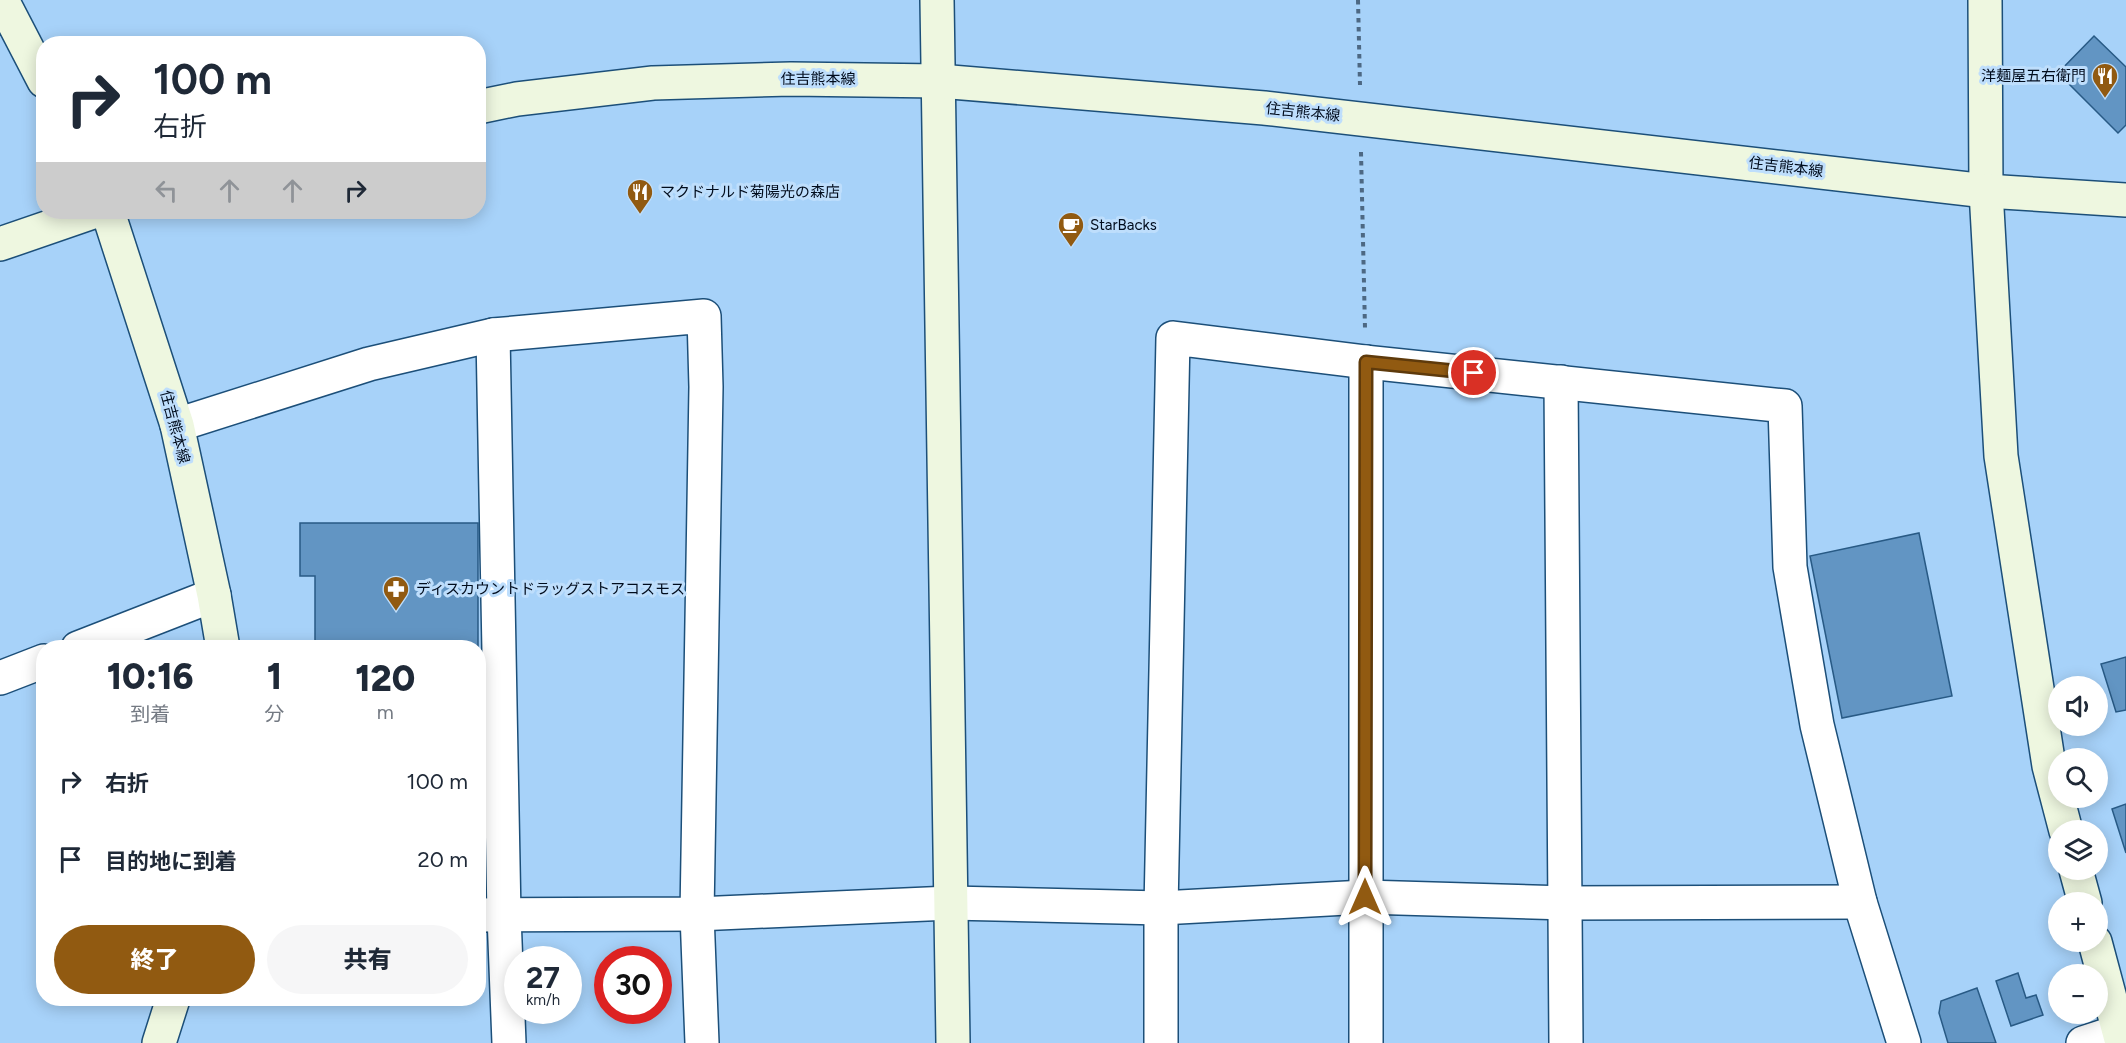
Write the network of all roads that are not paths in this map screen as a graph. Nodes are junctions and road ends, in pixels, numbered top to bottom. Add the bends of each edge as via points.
1 (2, 0) edge
2 (937, 0) edge
3 (1985, 0) edge
4 (36, 66) edge
5 (939, 81) junction
6 (486, 105) edge
7 (1986, 190) junction
8 (2126, 200) edge
9 (73, 219) edge
10 (110, 219) edge
11 (0, 244) edge
12 (493, 335) junction
13 (1366, 362) junction
14 (1561, 382) junction
15 (177, 424) junction
16 (214, 595) junction
17 (99, 640) edge
18 (222, 640) edge
19 (36, 664) edge
20 (0, 678) edge
21 (2063, 820) edge
22 (1365, 897) junction
23 (1860, 902) junction
24 (950, 903) junction
25 (1566, 903) junction
26 (1161, 908) junction
27 (697, 914) junction
28 (491, 915) edge
29 (2098, 952) edge
30 (171, 1006) edge
31 (2122, 1035) edge
32 (159, 1043) edge
33 (510, 1043) edge
34 (702, 1043) edge
35 (953, 1043) edge
36 (1161, 1043) edge
37 (1366, 1043) edge
38 (1566, 1043) edge
39 (1904, 1043) edge
40 (2083, 1043) edge

1 - 4 main road
2 - 5 main road
3 - 7 main road
5 - 6 main road, 住吉熊本線 via 790,79 653,83
5 - 7 main road, 住吉熊本線 via 1360,118
5 - 24 main road
7 - 8 main road, 住吉熊本線
7 - 21 main road via 2001,456 2049,766
9 - 11 main road
10 - 15 main road, 住吉熊本線
12 - 15 street via 369,364
12 - 27 street via 704,316
12 - 28 street
13 - 14 street
13 - 22 street
13 - 26 street via 1173,338
14 - 23 street via 1785,406 1790,567 1817,725
14 - 25 street
15 - 16 main road, 住吉熊本線
16 - 17 street
16 - 18 main road, 住吉熊本線
19 - 20 street
22 - 25 street
22 - 26 street
22 - 37 street
23 - 25 street
23 - 39 street
24 - 26 street
24 - 27 street
24 - 35 main road
25 - 38 street
26 - 36 street
27 - 28 street
27 - 34 street
28 - 33 street
29 - 31 main road
30 - 32 main road
31 - 40 street

